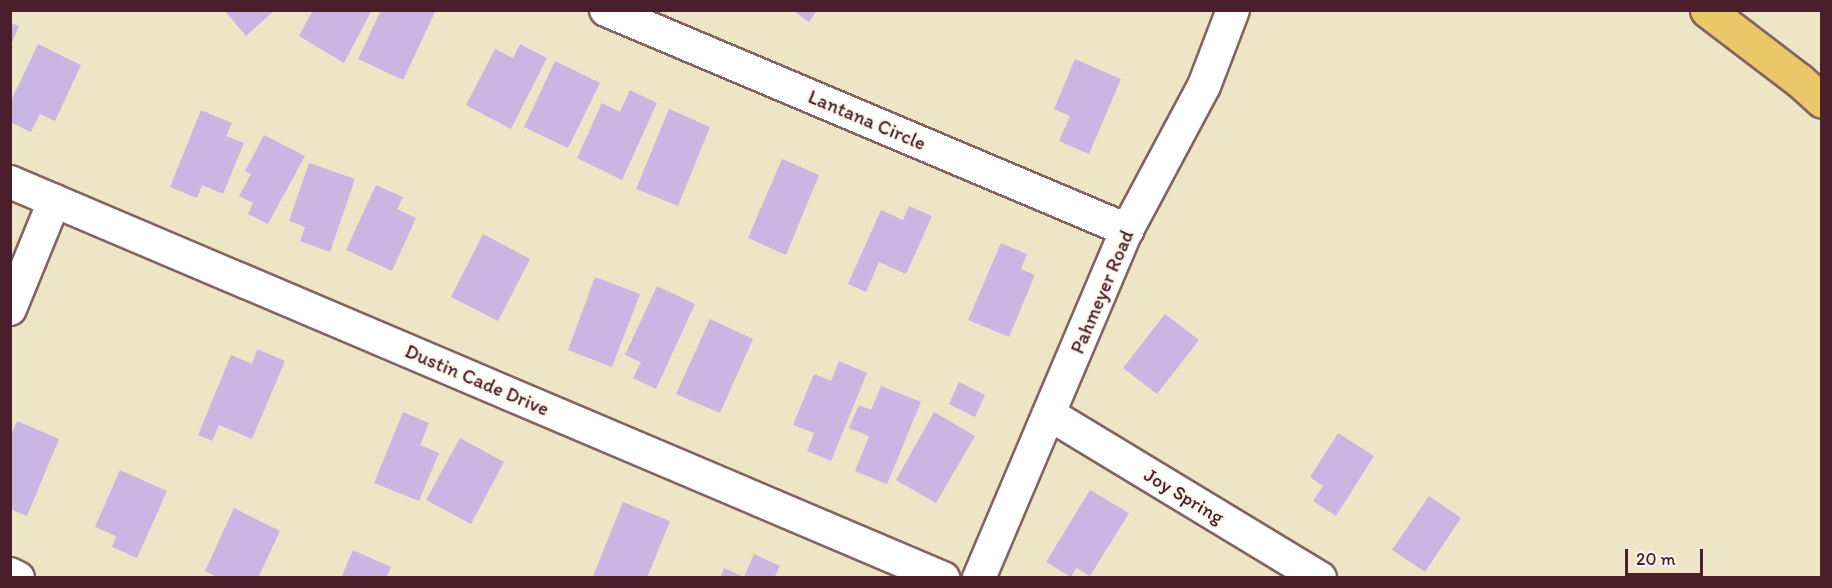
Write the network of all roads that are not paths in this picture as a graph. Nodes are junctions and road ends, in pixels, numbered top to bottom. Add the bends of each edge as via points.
1 (606, 10) edge
2 (1233, 10) edge
3 (1707, 10) edge
4 (1821, 101) edge
5 (10, 182) edge
6 (54, 201) junction
7 (1127, 230) junction
8 (10, 309) edge
9 (1049, 414) junction
10 (10, 574) edge
11 (18, 578) edge
12 (943, 578) edge
13 (979, 578) edge
14 (1320, 578) edge

1 - 7 street, Lantana Circle
2 - 7 street, Pahmeyer Road via 1204,86
3 - 4 main road
5 - 6 street, Dustin Cade Drive
6 - 8 street
6 - 12 street, Dustin Cade Drive
7 - 9 street, Pahmeyer Road
9 - 13 street, Pahmeyer Road
9 - 14 street, Joy Spring
10 - 11 street

